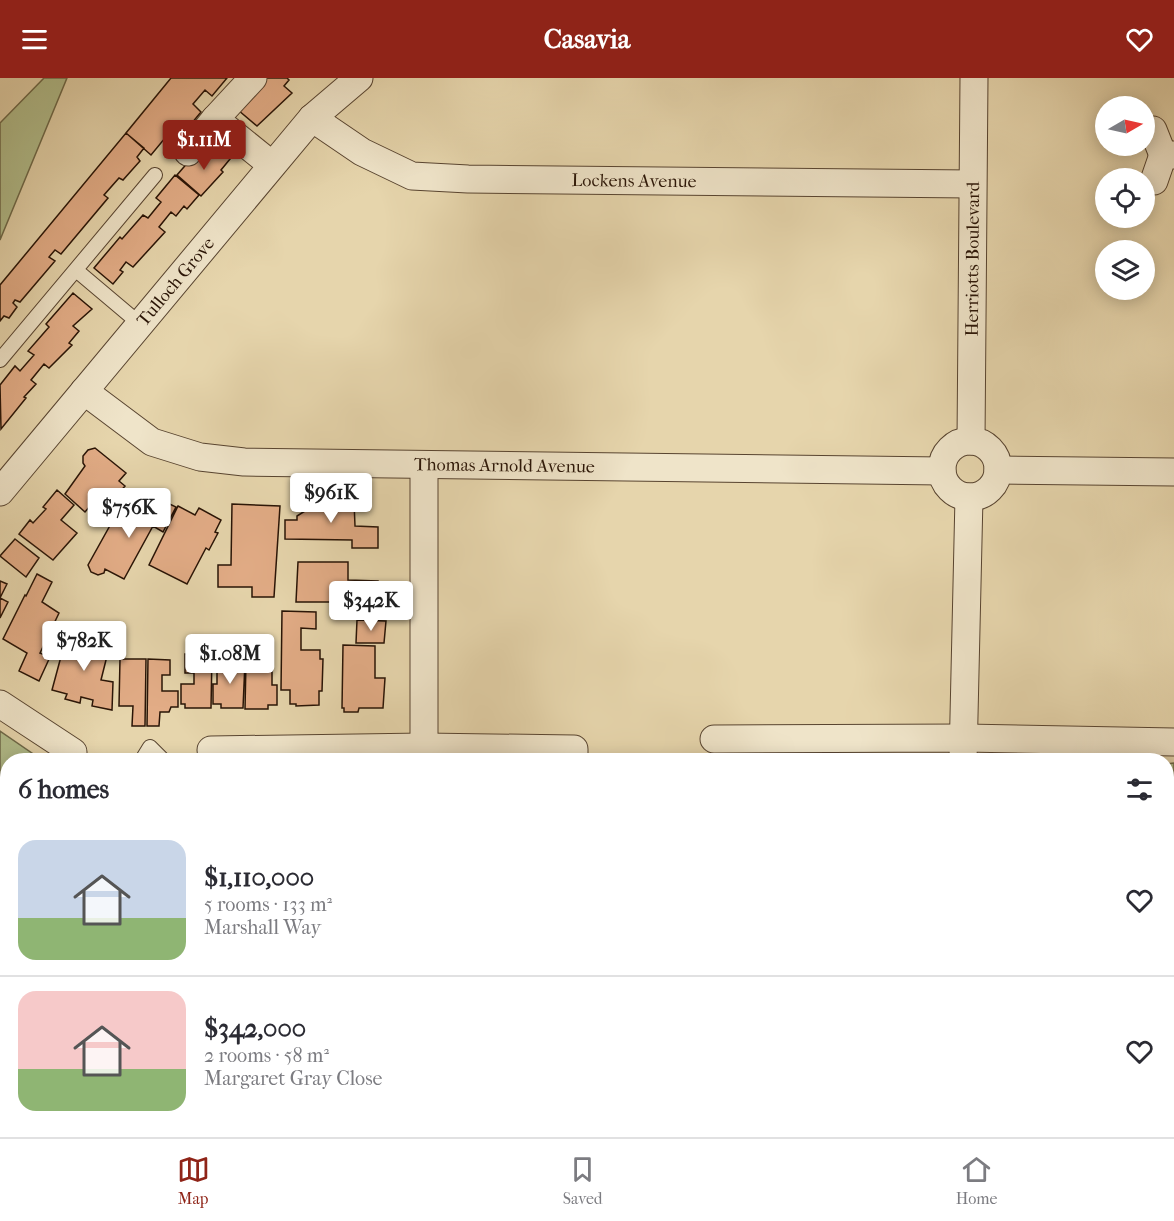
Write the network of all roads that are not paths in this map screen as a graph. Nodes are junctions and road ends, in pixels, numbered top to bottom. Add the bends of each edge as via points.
1 (253, 78) edge
2 (359, 78) edge
3 (974, 78) edge
4 (312, 118) junction
5 (215, 119) junction
6 (1155, 133) edge
7 (188, 152) dead end
8 (1169, 155) edge
9 (272, 165) junction
10 (155, 175) dead end
11 (1155, 179) edge
12 (972, 184) junction
13 (76, 270) junction
14 (140, 324) junction
15 (0, 360) edge
16 (84, 391) junction
17 (971, 441) junction
18 (424, 465) junction
19 (998, 470) junction
20 (942, 471) junction
21 (1174, 472) edge
22 (4, 478) edge
23 (969, 497) junction
24 (0, 704) edge
25 (714, 739) dead end
26 (1174, 742) edge
27 (424, 747) junction
28 (964, 749) edge
29 (73, 753) edge
30 (146, 753) edge
31 (156, 753) edge
32 (207, 753) dead end
33 (574, 753) edge

1 - 5 street
2 - 4 street, Tulloch Grove
3 - 12 street, Herriotts Boulevard
4 - 9 street, Tulloch Grove
4 - 12 street, Lockens Avenue via 362,152 412,176
5 - 7 street
5 - 9 street
6 - 8 street
8 - 11 street
9 - 14 street, Tulloch Grove
10 - 13 lane
12 - 17 street, Herriotts Boulevard
13 - 14 lane
13 - 15 lane
14 - 16 street, Tulloch Grove
16 - 18 street, Thomas Arnold Avenue via 152,442 200,457 244,462
16 - 22 street, Tulloch Grove
17 - 19 street via 990,450
17 - 20 street via 953,446 943,461
18 - 20 street, Thomas Arnold Avenue
18 - 27 street
19 - 21 street
19 - 23 street via 989,490
20 - 23 street via 950,489
23 - 28 street
24 - 29 street
25 - 28 street
26 - 28 street
27 - 32 street
27 - 33 street via 574,748
30 - 31 lane via 150,747

